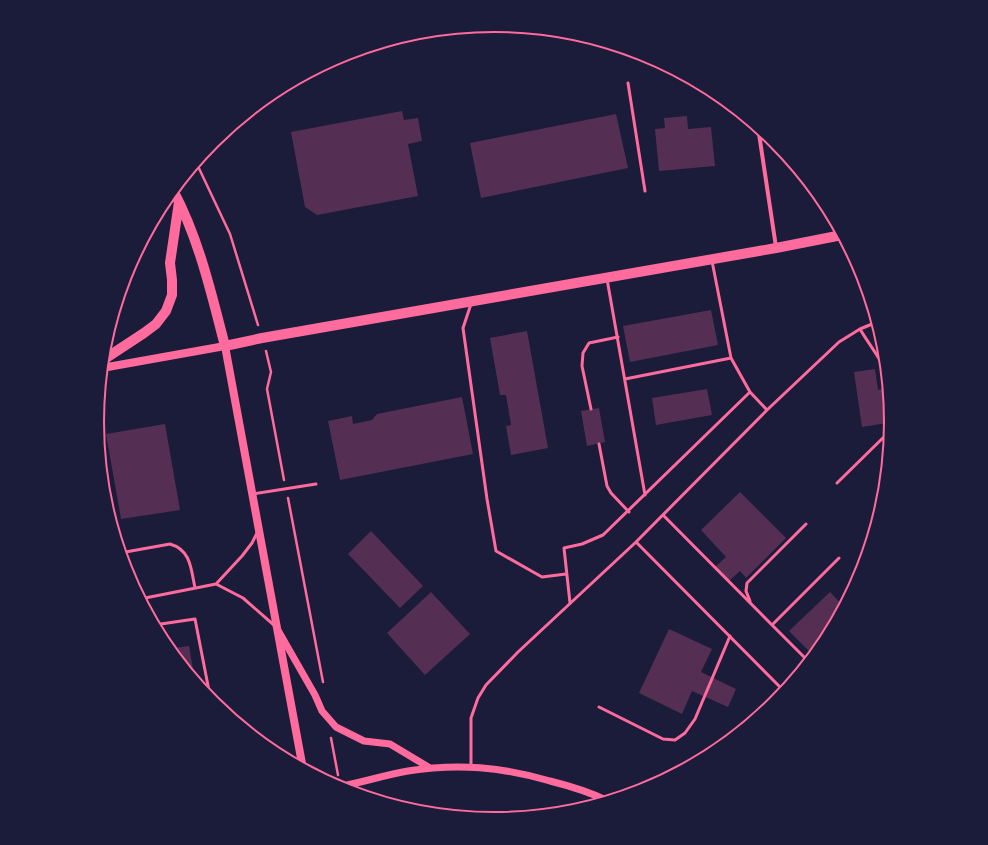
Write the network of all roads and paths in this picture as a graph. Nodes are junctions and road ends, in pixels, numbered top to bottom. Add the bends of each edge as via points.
1 (628, 82) dead end
2 (759, 137) edge
3 (198, 167) edge
4 (645, 190) dead end
5 (176, 196) edge
6 (179, 202) junction
7 (837, 236) edge
8 (776, 248) junction
9 (712, 259) junction
10 (607, 278) junction
11 (472, 301) junction
12 (872, 324) edge
13 (860, 329) junction
14 (618, 337) junction
15 (262, 338) junction
16 (225, 346) junction
17 (110, 356) edge
18 (879, 356) edge
19 (731, 358) junction
20 (108, 367) edge
21 (625, 380) junction
22 (750, 392) junction
23 (591, 409) dead end
24 (767, 410) junction
25 (884, 437) edge
26 (599, 444) dead end
27 (837, 483) dead end
28 (316, 484) dead end
29 (286, 488) junction
30 (252, 494) junction
31 (645, 495) junction
32 (629, 512) junction
33 (663, 515) junction
34 (806, 524) dead end
35 (258, 530) junction
36 (636, 542) junction
37 (125, 551) edge
38 (840, 558) dead end
39 (566, 574) junction
40 (216, 584) junction
41 (195, 588) junction
42 (145, 597) edge
43 (570, 603) junction
44 (751, 604) junction
45 (160, 624) edge
46 (772, 625) junction
47 (276, 627) junction
48 (730, 636) junction
49 (805, 658) edge
50 (323, 683) dead end
51 (781, 688) edge
52 (209, 689) edge
53 (599, 708) dead end
54 (336, 727) junction
55 (301, 762) edge
56 (471, 767) junction
57 (430, 768) junction
58 (337, 780) edge
59 (349, 785) edge
60 (600, 797) edge

1 - 4 lane
2 - 8 street
3 - 15 path via 230,234
5 - 6 main road
6 - 16 main road via 208,278
6 - 17 main road via 170,263 172,295 166,311 156,324
7 - 8 main road
8 - 9 main road
9 - 10 main road
9 - 19 lane
10 - 11 main road
10 - 14 lane
11 - 15 main road
11 - 39 lane via 463,328 496,551 542,577
12 - 13 lane
13 - 18 lane
13 - 24 lane via 839,342
14 - 21 lane
14 - 23 lane via 589,343 583,353 582,366
15 - 16 main road
15 - 29 path via 271,372 267,389
16 - 20 main road
16 - 30 main road
19 - 21 lane
19 - 22 lane
21 - 31 lane
22 - 24 lane
22 - 31 lane
24 - 33 lane
25 - 27 lane
26 - 32 lane via 607,486
28 - 29 lane
29 - 30 lane
29 - 50 path
30 - 35 main road
31 - 32 lane
32 - 39 lane via 603,535 564,548
33 - 36 lane
33 - 44 lane
34 - 44 lane via 747,583 746,591
35 - 40 lane via 242,556
35 - 47 main road
36 - 43 lane
36 - 48 lane
37 - 41 lane via 170,544 177,546 184,551 189,561
38 - 46 lane
39 - 43 lane
40 - 41 lane
40 - 47 lane via 243,598
41 - 42 lane
43 - 56 lane via 486,685 478,698 471,718
44 - 46 lane
45 - 52 lane via 195,619
46 - 49 lane
47 - 54 street via 316,695 322,711
47 - 55 main road
48 - 51 lane
48 - 53 lane via 695,719 685,734 675,740 663,739
54 - 57 street via 364,741 390,744
54 - 58 path via 331,735
56 - 57 street
56 - 60 street via 510,770
57 - 59 street

